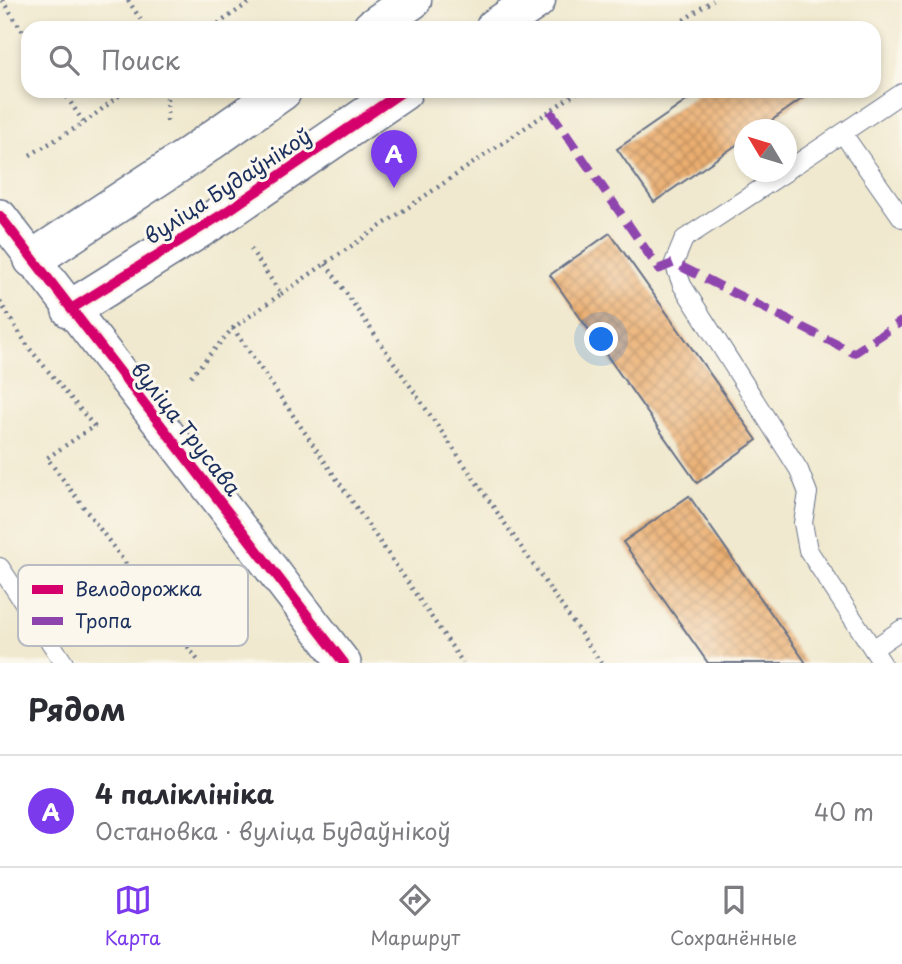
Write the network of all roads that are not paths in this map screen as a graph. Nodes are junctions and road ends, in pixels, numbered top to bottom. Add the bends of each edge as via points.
1 (412, 0) edge
2 (536, 0) edge
3 (382, 21) edge
4 (505, 21) edge
5 (902, 93) edge
6 (272, 98) edge
7 (393, 98) edge
8 (842, 134) junction
9 (797, 164) edge
10 (770, 182) edge
11 (0, 216) edge
12 (902, 218) edge
13 (33, 259) junction
14 (71, 309) junction
15 (0, 567) edge
16 (18, 594) edge
17 (902, 629) edge
18 (53, 646) edge
19 (878, 656) edge
20 (64, 663) edge
21 (344, 663) edge

1 - 3 street
2 - 4 street
5 - 8 lane
6 - 13 street
7 - 14 street, вуліца Будаўнікоў via 226,212
8 - 9 lane
8 - 12 lane
10 - 19 lane via 684,239 674,263 682,285 799,470 808,493 803,523 808,550
11 - 13 street, вуліца Трусава
13 - 14 street, вуліца Трусава
14 - 21 street, вуліца Трусава
15 - 16 lane
17 - 19 lane
18 - 20 lane

